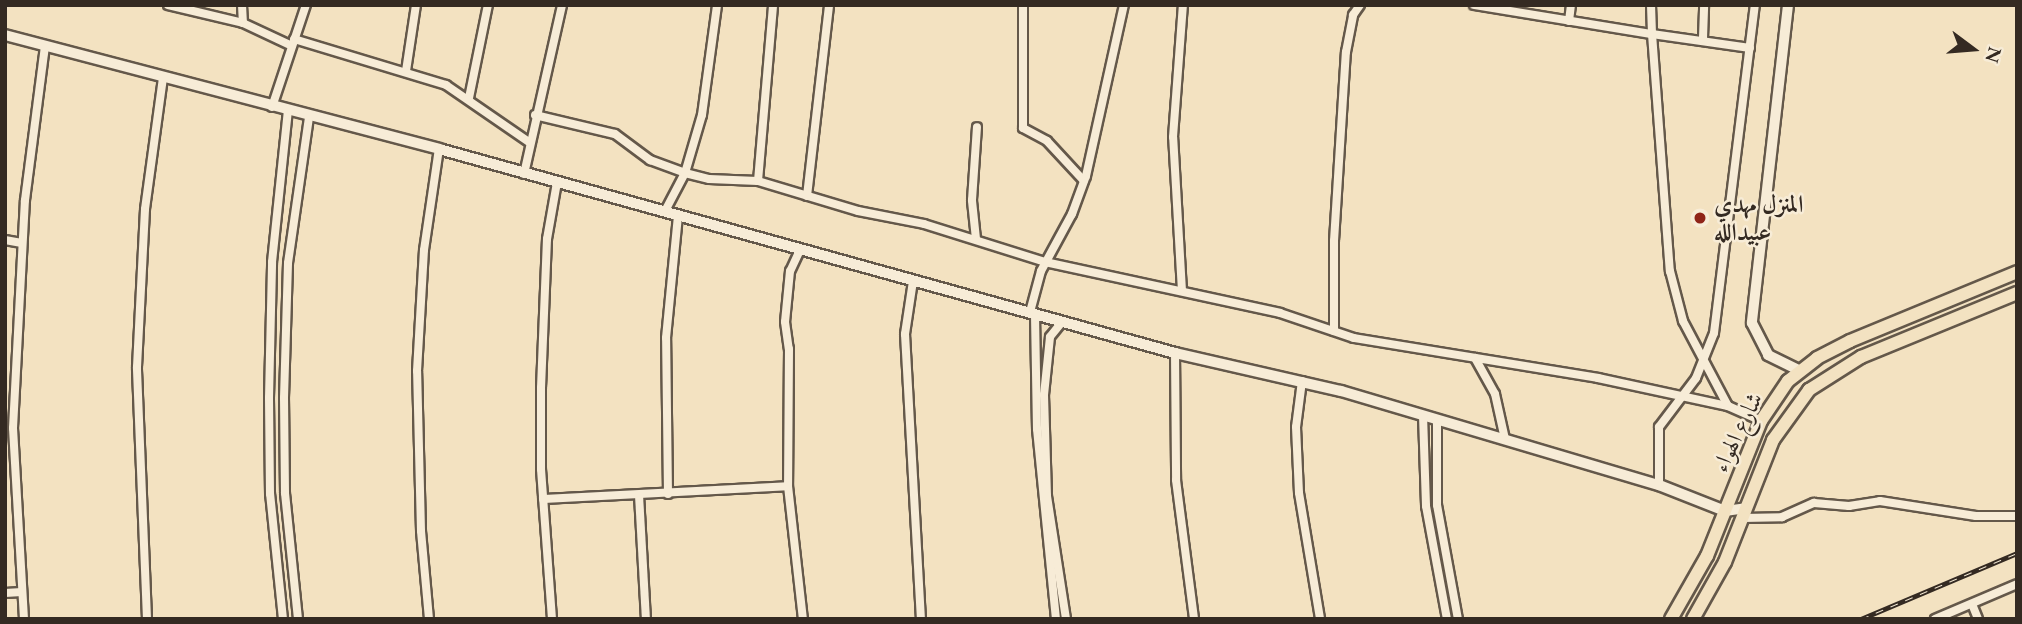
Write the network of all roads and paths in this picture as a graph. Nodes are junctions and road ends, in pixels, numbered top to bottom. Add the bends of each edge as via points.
1 (168, 5) edge
2 (242, 5) edge
3 (306, 5) edge
4 (416, 5) edge
5 (488, 5) edge
6 (562, 5) edge
7 (717, 5) edge
8 (773, 5) edge
9 (829, 5) edge
10 (1023, 5) edge
11 (1124, 5) edge
12 (1183, 5) edge
13 (1360, 5) edge
14 (1474, 5) edge
15 (1571, 5) edge
16 (1651, 5) edge
17 (1704, 5) edge
18 (1755, 5) edge
19 (1788, 5) edge
20 (1486, 6) edge
21 (1569, 21) junction
22 (243, 23) junction
23 (1652, 34) junction
24 (5, 35) edge
25 (1703, 38) junction
26 (293, 42) junction
27 (45, 46) junction
28 (1750, 48) junction
29 (406, 71) junction
30 (163, 78) junction
31 (469, 98) junction
32 (271, 107) junction
33 (288, 111) junction
34 (535, 115) junction
35 (309, 117) junction
36 (977, 127) dead end
37 (530, 142) junction
38 (439, 149) junction
39 (685, 173) junction
40 (524, 174) junction
41 (758, 181) junction
42 (1084, 181) junction
43 (557, 182) junction
44 (807, 196) junction
45 (665, 211) junction
46 (678, 215) junction
47 (976, 239) junction
48 (5, 240) edge
49 (22, 243) junction
50 (800, 250) junction
51 (1045, 262) junction
52 (2017, 272) edge
53 (913, 281) junction
54 (1182, 291) junction
55 (2017, 293) edge
56 (1033, 314) junction
57 (1062, 322) junction
58 (1334, 331) junction
59 (1175, 353) junction
60 (1475, 358) junction
61 (1703, 364) junction
62 (1799, 370) junction
63 (1301, 381) junction
64 (1681, 398) junction
65 (1728, 406) junction
66 (1423, 415) junction
67 (1437, 419) junction
68 (1761, 421) junction
69 (9, 428) edge
70 (1505, 439) junction
71 (1660, 485) junction
72 (788, 486) junction
73 (668, 494) junction
74 (639, 495) junction
75 (543, 499) junction
76 (1725, 511) junction
77 (1744, 513) junction
78 (2017, 516) edge
79 (2017, 584) edge
80 (22, 592) junction
81 (5, 593) edge
82 (1972, 604) junction
83 (24, 619) edge
84 (148, 619) edge
85 (283, 619) edge
86 (298, 619) edge
87 (429, 619) edge
88 (552, 619) edge
89 (646, 619) edge
90 (803, 619) edge
91 (921, 619) edge
92 (1056, 619) edge
93 (1066, 619) edge
94 (1194, 619) edge
95 (1320, 619) edge
96 (1447, 619) edge
97 (1458, 619) edge
98 (1671, 619) edge
99 (1693, 619) edge
100 (1935, 619) edge
101 (1978, 619) edge

1 - 22 street
2 - 22 street
3 - 26 street
4 - 29 street
5 - 31 street
6 - 34 street
7 - 39 street via 707,88
8 - 41 street
9 - 44 street
10 - 42 street via 1023,128 1048,141
11 - 42 street
12 - 54 street via 1173,137
13 - 58 street via 1353,15 1346,52 1334,241
14 - 20 street
15 - 21 street
16 - 23 street
17 - 25 street
18 - 28 street
19 - 62 street via 1752,323 1768,355
20 - 21 street
21 - 23 street
22 - 26 street
23 - 25 street
23 - 61 street via 1670,271 1683,321
24 - 27 street
25 - 28 street
26 - 29 street
26 - 32 street
27 - 30 street
27 - 49 street
28 - 61 street via 1717,314
29 - 31 street
30 - 32 street
30 - 84 street via 145,209 137,367
31 - 37 street
32 - 33 street
33 - 35 street
33 - 85 street via 272,262 269,398 270,494
34 - 37 street
34 - 39 street via 615,134 650,160
35 - 38 street
35 - 86 street via 288,263 284,398 285,493
36 - 47 street via 972,200
37 - 40 street
38 - 40 street
38 - 87 street via 424,250 417,371 421,531
39 - 41 street
39 - 45 street
40 - 43 street
41 - 44 street
42 - 51 street
43 - 45 street
43 - 75 street via 546,259
44 - 47 street
45 - 46 street
46 - 50 street
46 - 73 street via 666,338
47 - 51 street
48 - 49 street
49 - 69 street
50 - 53 street
50 - 72 street via 790,271 785,322 789,349
51 - 54 street
51 - 56 street
52 - 62 main road, شارع الهواء via 1850,341
53 - 56 street
53 - 91 street via 905,334
54 - 58 street via 1280,313
55 - 77 main road, شارع الهواء via 1861,357 1823,379 1783,423
56 - 57 street
56 - 92 street via 1037,429
57 - 59 street
57 - 93 street via 1049,337 1044,395 1047,496
58 - 60 street via 1423,352
59 - 63 street
59 - 94 street via 1175,480
60 - 64 street via 1598,378
60 - 70 street via 1495,394
61 - 64 street
61 - 65 street
62 - 68 main road, شارع الهواء
63 - 66 street
63 - 95 street via 1296,419 1299,493
64 - 65 street
64 - 71 street via 1659,427
65 - 68 street
66 - 67 street
66 - 96 street via 1426,506
67 - 70 street
67 - 97 street via 1437,505
68 - 76 main road, شارع الهواء
69 - 80 street
70 - 71 street
71 - 76 street
72 - 73 street
72 - 90 street
73 - 74 street
74 - 75 street
74 - 89 street
75 - 88 street
76 - 77 street
76 - 98 main road, شارع الهواء via 1707,556
77 - 78 street via 1782,517 1814,503 1849,506 1880,500 1976,516
77 - 99 main road, شارع الهواء
79 - 82 street
80 - 81 street
80 - 83 street
82 - 100 street
82 - 101 street

